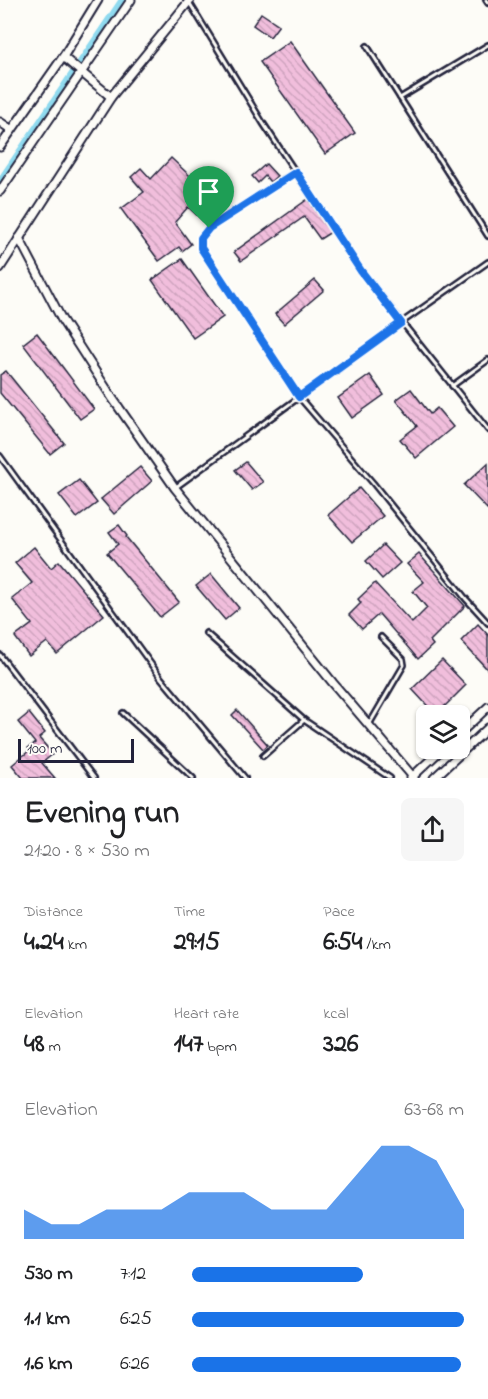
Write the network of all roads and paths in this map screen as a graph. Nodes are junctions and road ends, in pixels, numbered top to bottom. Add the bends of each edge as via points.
1 (98, 0) edge
2 (131, 0) edge
3 (190, 1) edge
4 (488, 45) edge
5 (367, 46) dead end
6 (63, 57) junction
7 (82, 73) junction
8 (111, 97) junction
9 (400, 98) junction
10 (0, 122) edge
11 (12, 130) junction
12 (0, 147) edge
13 (296, 172) junction
14 (0, 191) edge
15 (488, 236) edge
16 (19, 238) junction
17 (488, 262) edge
18 (0, 268) edge
19 (401, 323) junction
20 (488, 360) edge
21 (452, 386) junction
22 (299, 397) junction
23 (488, 430) edge
24 (0, 456) edge
25 (175, 488) junction
26 (488, 623) edge
27 (206, 633) dead end
28 (381, 637) dead end
29 (0, 655) edge
30 (488, 707) edge
31 (123, 714) dead end
32 (303, 720) junction
33 (470, 724) edge
34 (369, 725) junction
35 (488, 728) edge
36 (262, 756) dead end
37 (432, 759) edge
38 (94, 778) edge
39 (193, 778) edge
40 (245, 778) edge
41 (390, 778) edge
42 (413, 778) edge
43 (434, 778) edge

1 - 6 street
2 - 7 street
3 - 8 street
3 - 13 lane via 262,123
4 - 9 lane
5 - 9 lane
6 - 7 street
6 - 11 street
7 - 8 street
7 - 14 street
8 - 16 street
9 - 15 lane
10 - 11 street
11 - 12 street
13 - 19 lane via 361,271
13 - 22 lane via 209,228 201,238 201,248
16 - 18 street
16 - 25 street via 62,320
17 - 19 lane
19 - 21 lane
19 - 22 lane
20 - 21 lane
21 - 23 lane
22 - 25 lane
22 - 26 lane
24 - 40 lane via 161,678
25 - 34 street
27 - 32 lane
28 - 34 lane via 403,659 404,665
29 - 38 lane
30 - 33 street
31 - 39 lane
32 - 36 lane
32 - 41 lane
34 - 42 street
35 - 43 street
37 - 42 street

